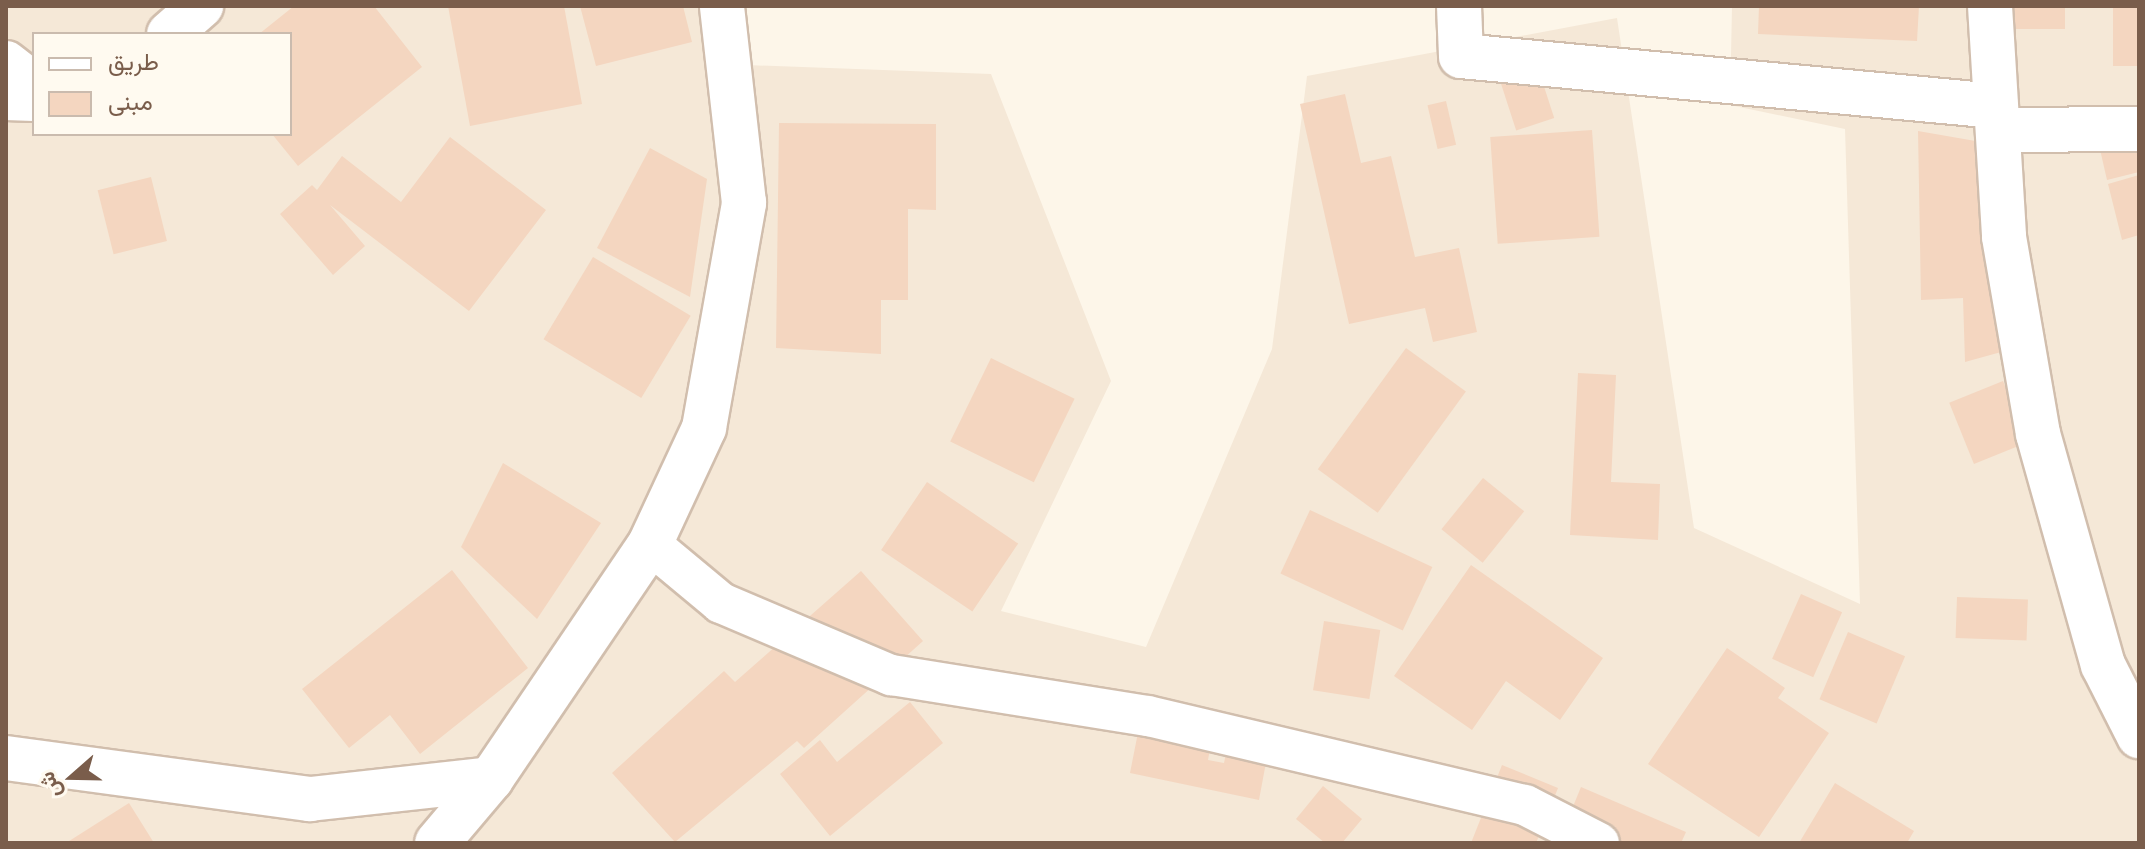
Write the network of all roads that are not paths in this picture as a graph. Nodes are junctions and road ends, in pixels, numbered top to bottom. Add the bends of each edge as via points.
1 (201, 6) edge
2 (722, 6) edge
3 (1459, 6) edge
4 (1990, 6) edge
5 (171, 32) edge
6 (6, 63) edge
7 (32, 83) edge
8 (6, 98) edge
9 (32, 99) edge
10 (1997, 118) junction
11 (2139, 129) edge
12 (650, 544) junction
13 (2139, 736) edge
14 (6, 758) edge
15 (491, 779) junction
16 (437, 843) edge
17 (1599, 843) edge

1 - 5 street
2 - 12 street via 744,203 704,428
3 - 10 street via 1461,56
4 - 10 street
6 - 7 street
8 - 9 street
10 - 11 street
10 - 13 street via 2004,237 2038,434 2103,665
12 - 15 street
12 - 17 street via 721,603 891,675 1148,716 1510,801
14 - 15 street via 310,799
15 - 16 street

